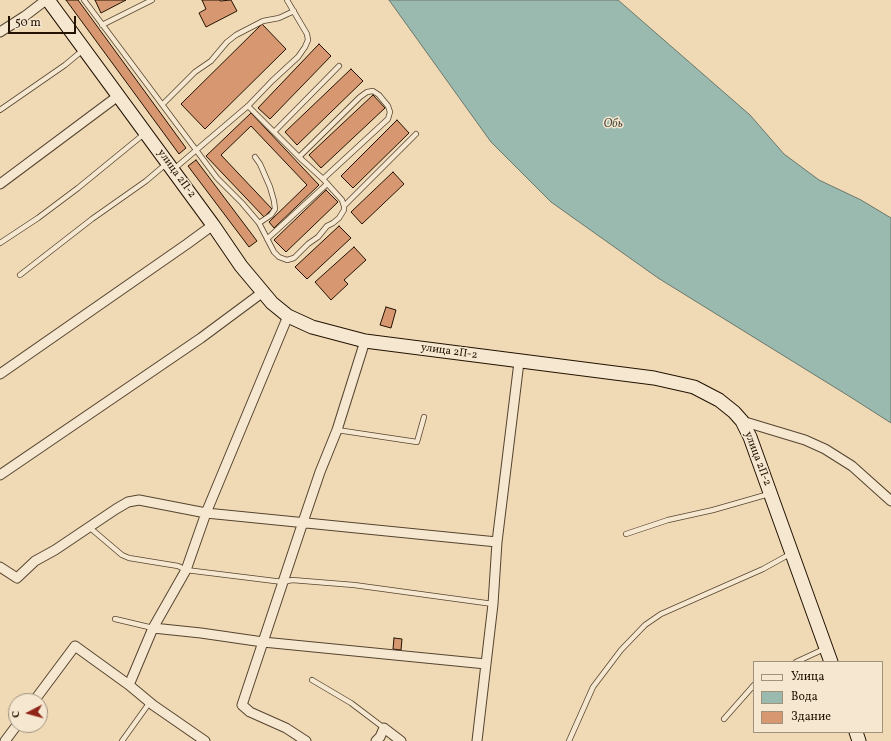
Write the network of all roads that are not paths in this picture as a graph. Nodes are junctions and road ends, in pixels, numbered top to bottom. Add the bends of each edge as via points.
1 (47, 0) edge
2 (84, 0) edge
3 (152, 0) edge
4 (287, 0) edge
5 (294, 12) junction
6 (102, 25) junction
7 (0, 32) edge
8 (84, 49) junction
9 (339, 66) dead end
10 (118, 96) junction
11 (163, 104) junction
12 (248, 106) junction
13 (0, 110) edge
14 (274, 132) junction
15 (146, 133) junction
16 (416, 134) dead end
17 (197, 150) junction
18 (255, 157) dead end
19 (299, 157) junction
20 (170, 167) junction
21 (323, 179) junction
22 (0, 184) edge
23 (327, 184) junction
24 (344, 206) junction
25 (259, 223) junction
26 (213, 224) junction
27 (267, 239) junction
28 (0, 243) edge
29 (20, 275) dead end
30 (262, 292) junction
31 (288, 316) junction
32 (365, 341) junction
33 (519, 362) junction
34 (0, 374) edge
35 (424, 417) dead end
36 (742, 422) junction
37 (337, 430) junction
38 (0, 475) edge
39 (771, 493) junction
40 (891, 501) edge
41 (206, 513) junction
42 (303, 522) junction
43 (89, 527) junction
44 (626, 534) dead end
45 (497, 542) junction
46 (792, 554) junction
47 (0, 566) edge
48 (186, 570) junction
49 (283, 582) junction
50 (493, 604) junction
51 (114, 619) dead end
52 (153, 628) junction
53 (263, 642) junction
54 (826, 648) junction
55 (798, 661) edge
56 (831, 661) edge
57 (486, 664) junction
58 (312, 680) dead end
59 (129, 685) junction
60 (753, 685) edge
61 (40, 693) edge
62 (150, 702) junction
63 (724, 719) dead end
64 (384, 728) junction
65 (122, 741) edge
66 (205, 741) edge
67 (306, 741) edge
68 (376, 741) edge
69 (401, 741) edge
70 (477, 741) edge
71 (569, 741) edge

1 - 7 street
1 - 8 main road, улица 2П-2
2 - 6 lane
3 - 6 lane
4 - 5 lane
5 - 11 lane via 263,21 236,35
5 - 12 lane via 307,34 306,47
6 - 11 lane
8 - 10 main road, улица 2П-2
8 - 13 lane
9 - 14 lane
10 - 15 main road, улица 2П-2
10 - 22 street
11 - 17 lane
12 - 14 lane
12 - 17 lane
14 - 19 lane
15 - 20 main road, улица 2П-2
15 - 28 lane via 78,188
16 - 24 lane
17 - 20 lane
17 - 25 lane via 218,178
18 - 25 lane via 270,187 275,209
19 - 21 lane
19 - 21 lane via 367,92 373,91 379,95 388,106 388,119
20 - 26 main road, улица 2П-2
20 - 29 lane via 92,219
21 - 23 lane
23 - 24 lane via 342,200
23 - 27 lane
24 - 27 lane via 339,218 294,258 287,260 279,257
25 - 27 lane
26 - 30 main road, улица 2П-2
26 - 34 street
30 - 31 main road, улица 2П-2
30 - 38 street via 201,338
31 - 32 main road, улица 2П-2 via 312,326
31 - 41 street
32 - 33 main road, улица 2П-2
32 - 37 street
33 - 36 main road, улица 2П-2 via 654,378 694,387 719,400
33 - 45 street
35 - 37 lane via 417,442
36 - 39 main road, улица 2П-2
36 - 40 street via 805,440 825,449 852,466
37 - 42 street
39 - 44 lane via 668,520
39 - 46 main road, улица 2П-2
41 - 42 street
41 - 43 street via 139,500 128,502
41 - 48 street
42 - 45 street
42 - 49 street
43 - 47 street via 35,561 17,578
43 - 48 lane via 122,555 178,566
45 - 50 street
46 - 54 main road, улица 2П-2
46 - 71 lane via 661,614 644,625 593,687
48 - 49 lane
48 - 52 street
49 - 50 lane via 292,580 354,585
49 - 53 street
50 - 57 street
51 - 52 lane
52 - 53 street
52 - 59 street
53 - 57 street
53 - 67 street via 242,705 250,712 286,728
54 - 55 lane
54 - 56 main road, улица 2П-2
57 - 70 street
58 - 64 lane via 351,703
59 - 61 street via 75,646
59 - 62 street
60 - 63 lane
62 - 65 lane
62 - 66 street
64 - 68 street
64 - 69 street

